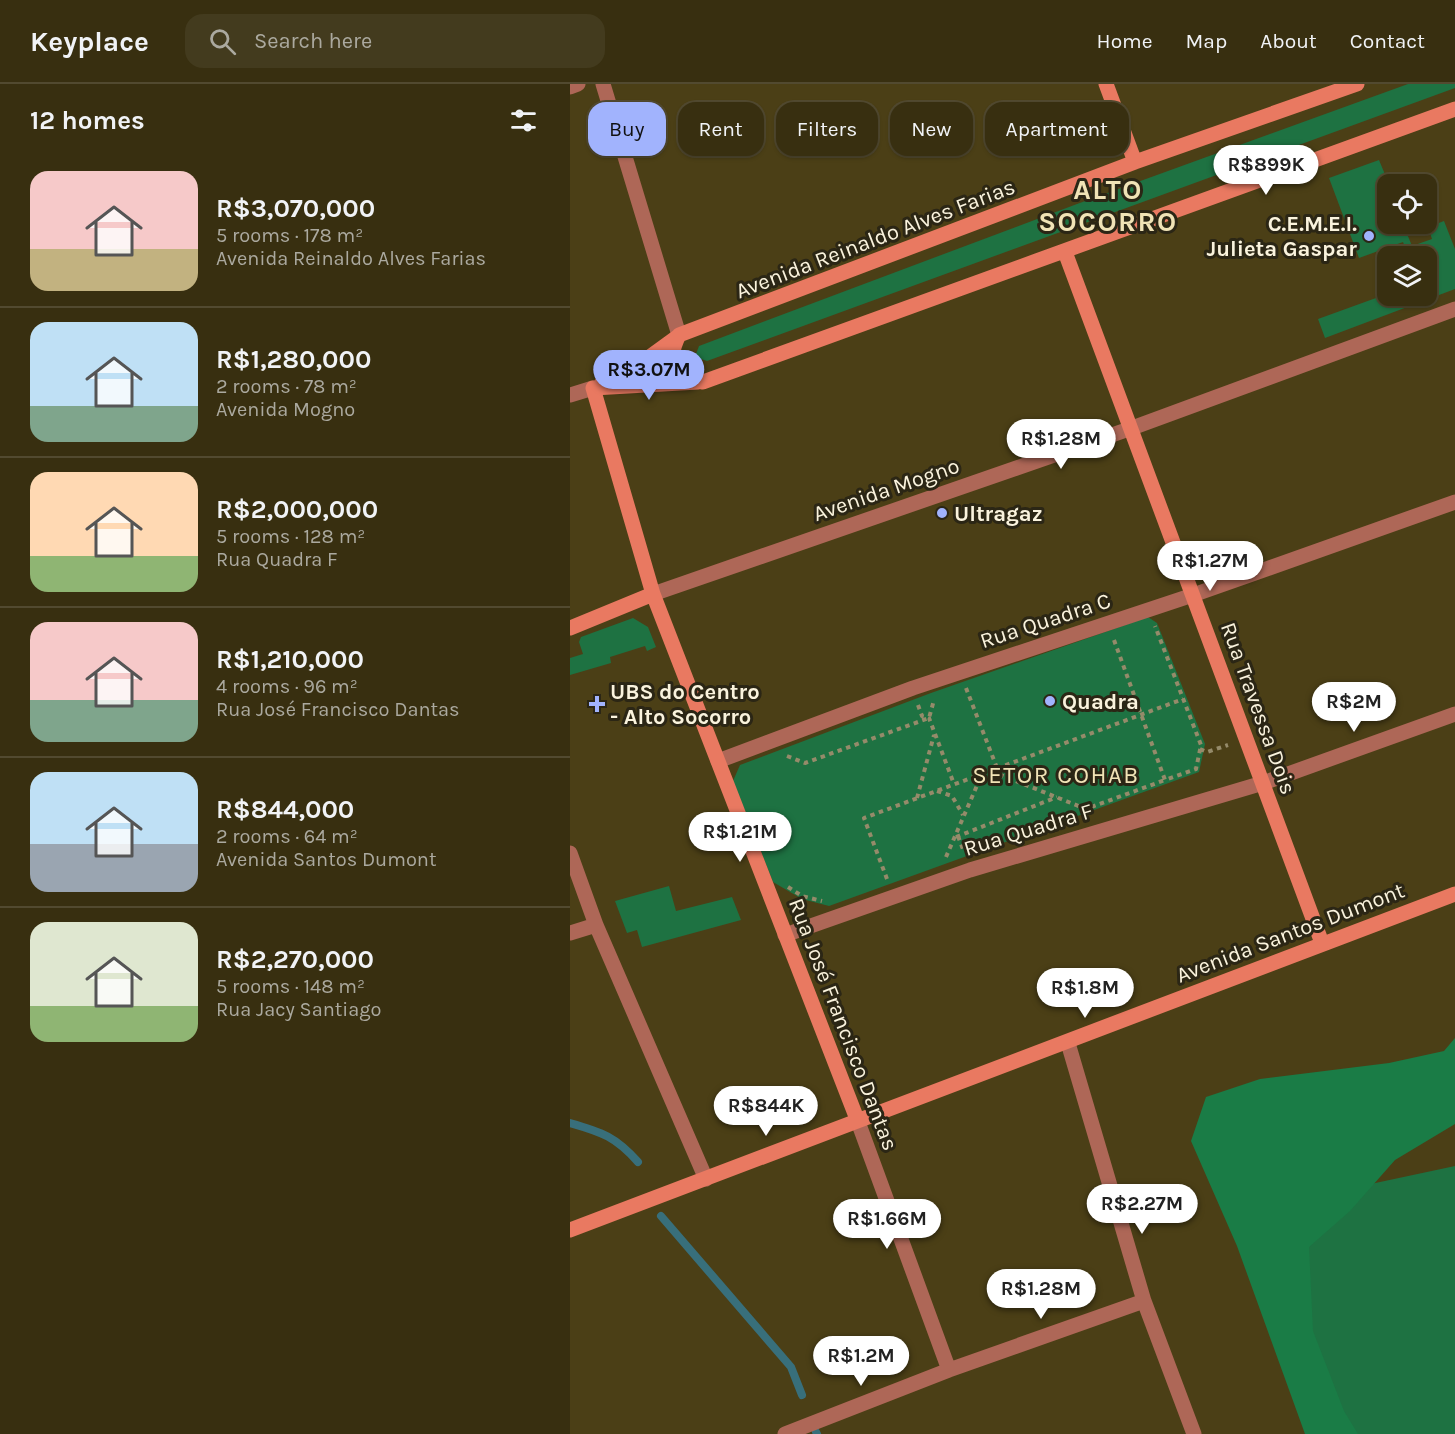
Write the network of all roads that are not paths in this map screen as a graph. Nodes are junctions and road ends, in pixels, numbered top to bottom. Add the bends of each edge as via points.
1 (578, 84) edge
2 (603, 84) edge
3 (1106, 84) edge
4 (1357, 84) edge
5 (570, 87) edge
6 (1455, 109) edge
7 (1135, 162) junction
8 (1065, 252) junction
9 (1455, 309) edge
10 (679, 336) junction
11 (703, 382) junction
12 (593, 388) junction
13 (570, 395) edge
14 (1132, 428) junction
15 (1455, 502) edge
16 (653, 594) junction
17 (1193, 595) junction
18 (570, 628) edge
19 (1455, 714) edge
20 (718, 761) junction
21 (1263, 783) junction
22 (570, 853) edge
23 (1455, 894) edge
24 (596, 925) junction
25 (570, 933) edge
26 (785, 935) junction
27 (1322, 943) junction
28 (1068, 1043) junction
29 (857, 1119) junction
30 (706, 1179) junction
31 (570, 1230) edge
32 (1144, 1301) junction
33 (949, 1370) junction
34 (785, 1434) edge
35 (1194, 1434) edge

1 - 5 street
2 - 10 street
3 - 7 street
4 - 7 street, Avenida Reinaldo Alves Farias
6 - 8 street, Avenida Reinaldo Alves Farias
7 - 10 street, Avenida Reinaldo Alves Farias
8 - 11 street, Avenida Reinaldo Alves Farias
8 - 14 street, Rua Travessa Dois
9 - 14 street, Avenida Mogno
10 - 11 street via 672,350 673,363 683,373
10 - 12 street, Avenida Reinaldo Alves Farias via 644,361
11 - 12 street, Avenida Reinaldo Alves Farias
12 - 13 street, Avenida Reinaldo Alves Farias
12 - 16 street, Rua José Francisco Dantas
14 - 16 street, Avenida Mogno
14 - 17 street, Rua Travessa Dois
15 - 17 street, Rua Quadra C
16 - 18 street, Avenida Mogno
16 - 20 street, Rua José Francisco Dantas
17 - 20 street, Rua Quadra C via 913,688
17 - 21 street, Rua Travessa Dois
19 - 21 street, Rua Quadra F
20 - 26 street, Rua José Francisco Dantas
21 - 26 street, Rua Quadra F via 970,870
21 - 27 street, Rua Travessa Dois
22 - 24 street
23 - 27 street, Avenida Santos Dumont
24 - 25 street
24 - 30 street
26 - 29 street, Rua José Francisco Dantas
27 - 28 street, Avenida Santos Dumont
28 - 29 street, Avenida Santos Dumont
28 - 32 street
29 - 30 street, Avenida Santos Dumont
29 - 33 street, Rua José Francisco Dantas
30 - 31 street, Avenida Santos Dumont
32 - 33 street
32 - 35 street
33 - 34 street

